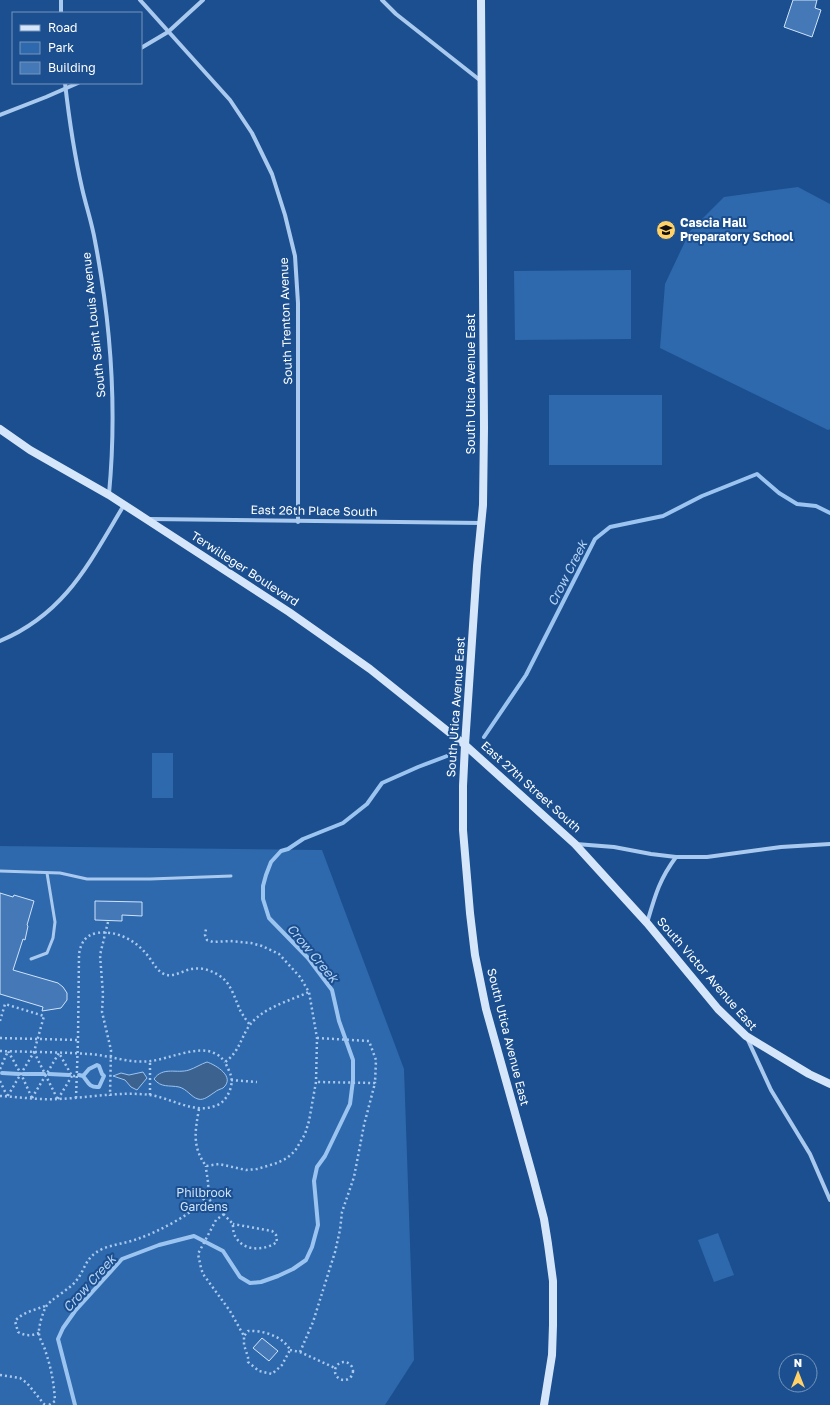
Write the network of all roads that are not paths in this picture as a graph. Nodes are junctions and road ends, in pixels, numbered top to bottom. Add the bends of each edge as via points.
1 (61, 0) edge
2 (140, 0) edge
3 (202, 0) edge
4 (382, 0) edge
5 (481, 0) edge
6 (61, 12) edge
7 (168, 32) junction
8 (142, 47) edge
9 (481, 82) junction
10 (65, 84) edge
11 (76, 84) edge
12 (66, 88) junction
13 (0, 115) edge
14 (0, 429) edge
15 (109, 495) junction
16 (124, 505) junction
17 (146, 519) junction
18 (298, 522) junction
19 (481, 523) junction
20 (0, 641) edge
21 (465, 745) junction
22 (575, 844) junction
23 (830, 844) edge
24 (676, 857) junction
25 (0, 871) edge
26 (47, 873) junction
27 (232, 876) dead end
28 (647, 923) junction
29 (31, 959) dead end
30 (746, 1036) junction
31 (830, 1084) edge
32 (830, 1200) edge
33 (544, 1405) edge

1 - 6 street
2 - 7 street, South Trenton Avenue
3 - 7 street
4 - 9 street
5 - 9 street, South Utica Avenue East
7 - 8 street
7 - 18 street, South Trenton Avenue via 230,100 252,133 272,174 285,214 295,256 298,303
9 - 19 street, South Utica Avenue East via 484,428
10 - 12 street, South Saint Louis Avenue
11 - 12 street
12 - 13 street
12 - 15 street, South Saint Louis Avenue via 73,145 95,240 109,340 113,433
14 - 15 street, Terwilleger Boulevard via 30,450
15 - 16 street, Terwilleger Boulevard
16 - 17 street, Terwilleger Boulevard
16 - 20 street via 86,568 58,603 35,622
17 - 18 street, East 26th Place South
17 - 21 street, Terwilleger Boulevard via 339,647
18 - 19 street, East 26th Place South
19 - 21 street, South Utica Avenue East
21 - 22 street, East 27th Street South
21 - 33 street, South Utica Avenue East via 463,830 475,955 494,1040 544,1219 553,1281 552,1355
22 - 24 street, East 27th Street South via 614,847
22 - 28 street, South Victor Avenue East
23 - 24 street, East 27th Street South via 781,847 707,857
24 - 28 street via 657,889
25 - 26 lane
26 - 27 lane via 88,879
26 - 29 lane via 55,922 53,938 47,953
28 - 30 street, South Victor Avenue East via 718,1009
30 - 31 street
30 - 32 street, South Victor Avenue East via 771,1090 810,1154

